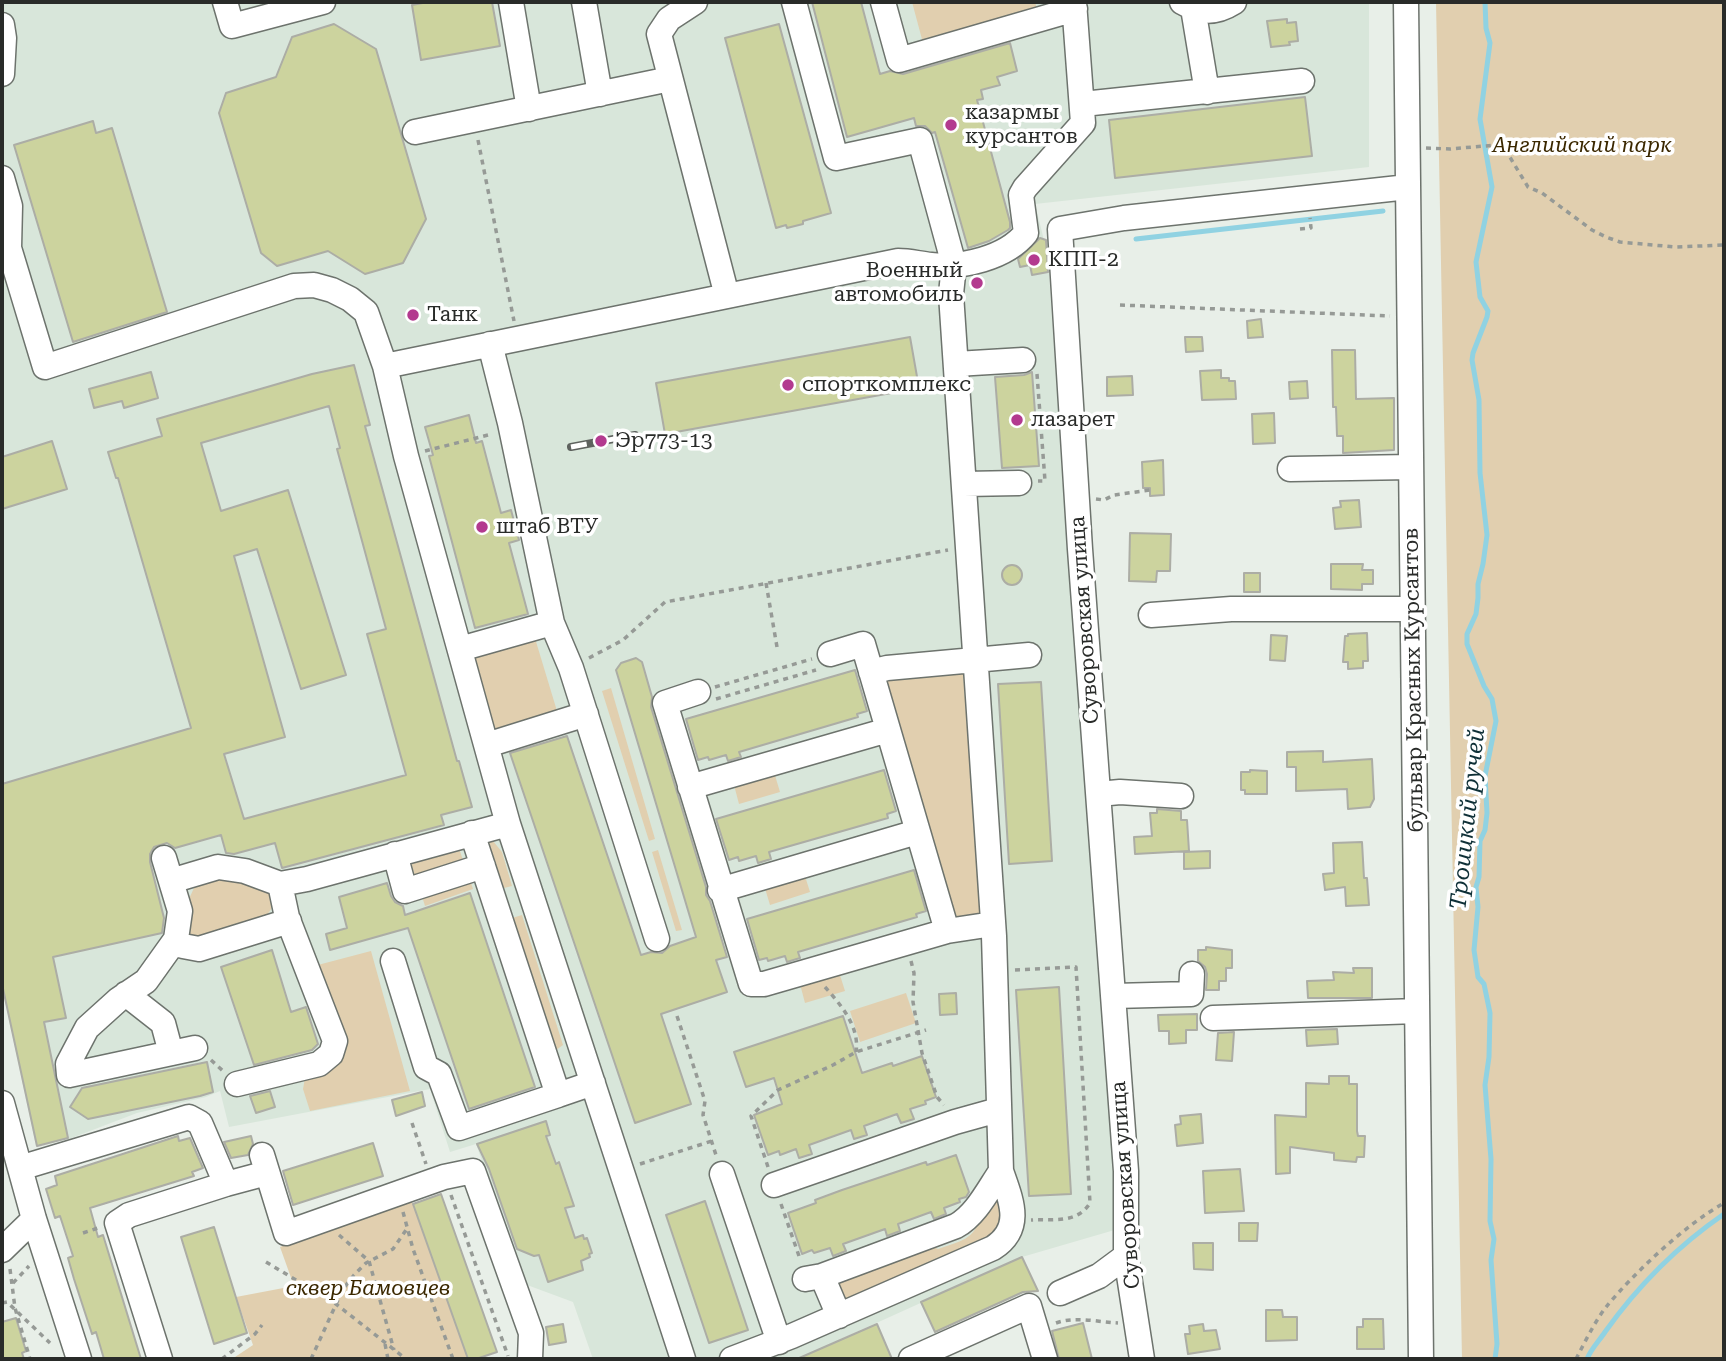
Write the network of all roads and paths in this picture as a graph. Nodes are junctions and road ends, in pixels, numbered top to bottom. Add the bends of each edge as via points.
1 (225, 2) edge
2 (323, 2) edge
3 (511, 2) edge
4 (584, 2) edge
5 (697, 2) edge
6 (794, 2) edge
7 (883, 2) edge
8 (1234, 2) edge
9 (1406, 2) edge
10 (1188, 5) edge
11 (1074, 6) edge
12 (2, 25) edge
13 (2, 65) edge
14 (670, 79) junction
15 (1302, 81) dead end
16 (1207, 92) junction
17 (600, 94) junction
18 (1083, 103) junction
19 (529, 109) junction
20 (474, 120) junction
21 (415, 132) dead end
22 (1430, 148) dead end
23 (2, 178) edge
24 (1408, 187) junction
25 (1310, 222) dead end
26 (1300, 229) dead end
27 (1724, 245) edge
28 (954, 265) junction
29 (727, 296) junction
30 (1119, 305) dead end
31 (1398, 317) dead end
32 (516, 329) dead end
33 (490, 344) junction
34 (1023, 360) joint
35 (956, 364) junction
36 (385, 366) junction
37 (510, 429) junction
38 (406, 456) junction
39 (1411, 467) junction
40 (1290, 468) dead end
41 (1019, 483) joint
42 (964, 485) junction
43 (1150, 490) dead end
44 (1076, 500) junction
45 (969, 546) junction
46 (766, 583) junction
47 (1413, 609) junction
48 (1151, 615) dead end
49 (552, 623) junction
50 (777, 647) dead end
51 (460, 649) junction
52 (1028, 654) dead end
53 (976, 659) junction
54 (825, 662) junction
55 (571, 667) junction
56 (871, 672) junction
57 (706, 696) junction
58 (586, 714) junction
59 (888, 730) junction
60 (487, 745) junction
61 (690, 788) junction
62 (1099, 794) junction
63 (1181, 796) dead end
64 (508, 824) junction
65 (918, 832) junction
66 (472, 833) junction
67 (395, 854) junction
68 (483, 866) junction
69 (280, 884) junction
70 (720, 890) junction
71 (531, 895) junction
72 (496, 906) junction
73 (289, 920) junction
74 (993, 925) junction
75 (947, 931) junction
76 (176, 939) junction
77 (657, 939) dead end
78 (906, 943) junction
79 (393, 961) dead end
80 (995, 971) junction
81 (805, 972) junction
82 (1192, 974) dead end
83 (126, 994) junction
84 (1114, 996) junction
85 (1417, 1012) junction
86 (677, 1016) dead end
87 (1213, 1018) dead end
88 (926, 1030) dead end
89 (919, 1032) junction
90 (183, 1051) junction
91 (593, 1083) junction
92 (237, 1084) joint
93 (558, 1095) junction
94 (2, 1103) edge
95 (948, 1109) dead end
96 (998, 1110) junction
97 (412, 1123) dead end
98 (5, 1128) edge
99 (712, 1141) junction
100 (20, 1168) junction
101 (621, 1171) junction
102 (1001, 1171) junction
103 (722, 1174) joint
104 (438, 1179) junction
105 (226, 1184) junction
106 (774, 1185) dead end
107 (398, 1195) junction
108 (1724, 1203) edge
109 (34, 1220) junction
110 (324, 1221) junction
111 (1012, 1221) junction
112 (407, 1228) junction
113 (3, 1248) edge
114 (1126, 1256) junction
115 (369, 1261) junction
116 (266, 1262) dead end
117 (1060, 1293) dead end
118 (2, 1303) edge
119 (336, 1304) junction
120 (15, 1308) junction
121 (839, 1316) junction
122 (262, 1325) dead end
123 (1138, 1325) junction
124 (1036, 1330) junction
125 (779, 1342) junction
126 (384, 1343) junction
127 (394, 1353) junction
128 (78, 1358) edge
129 (30, 1359) edge
130 (160, 1359) edge
131 (222, 1359) edge
132 (311, 1359) edge
133 (388, 1359) edge
134 (406, 1359) edge
135 (453, 1359) edge
136 (509, 1359) edge
137 (530, 1359) edge
138 (683, 1359) edge
139 (732, 1359) edge
140 (911, 1359) edge
141 (1045, 1359) edge
142 (1142, 1359) edge
143 (1422, 1359) edge
144 (1576, 1359) edge

1 - 2 street via 232,26
3 - 19 street
4 - 17 street
5 - 14 street via 669,19 659,34
6 - 28 street via 836,159 920,140
7 - 11 street via 899,60
8 - 10 street via 1208,12
9 - 24 street, бульвар Красных Курсантов
10 - 16 street
11 - 18 street
12 - 13 street
14 - 17 street
14 - 29 street
15 - 16 street
16 - 18 street
17 - 19 street
18 - 28 street via 1083,124 1021,195 1026,233 997,255
19 - 20 street
20 - 21 street
20 - 32 path
22 - 27 path via 1496,145 1505,149 1528,187 1592,230 1620,242
23 - 36 street via 10,206 9,248 45,367 293,286 314,285 350,299 366,312
24 - 39 street, бульвар Красных Курсантов
24 - 44 street, Суворовская улица via 1060,229
25 - 26 path via 1311,228
28 - 29 street via 898,261
28 - 35 street via 951,294
29 - 33 street
30 - 31 path
33 - 36 street
33 - 37 street
34 - 35 street
34 - 41 path via 1036,360 1045,481
35 - 42 street
36 - 38 street
37 - 38 path
37 - 49 street
38 - 51 street
39 - 40 street
39 - 47 street, бульвар Красных Курсантов
41 - 42 street
42 - 45 street
43 - 44 path via 1104,500
44 - 62 street, Суворовская улица
45 - 46 path
45 - 53 street
46 - 50 path
46 - 55 path via 664,601 624,640
47 - 48 street via 1231,609
47 - 85 street, бульвар Красных Курсантов
49 - 51 street
49 - 55 street
51 - 60 street
52 - 53 street
53 - 56 street
53 - 74 street
54 - 56 street via 863,645
54 - 57 path
54 - 57 path
55 - 58 street
56 - 59 street
57 - 61 street via 665,703
58 - 60 street
58 - 77 street
59 - 61 street
59 - 65 street
60 - 64 street
61 - 70 street
62 - 63 street
62 - 84 street, Суворовская улица
64 - 66 street
64 - 71 street
65 - 70 street
65 - 75 street
66 - 67 street
66 - 68 street
67 - 68 street via 405,891
67 - 69 street
68 - 72 street
69 - 73 street
69 - 76 street via 218,867 167,870 180,911
70 - 81 street via 751,984
71 - 72 street
71 - 91 street
72 - 93 street
73 - 76 street via 199,949 183,946
73 - 92 street via 335,1041 331,1054 319,1064
74 - 75 street
74 - 80 street
75 - 78 street
76 - 83 street via 146,981
78 - 81 street
78 - 89 path via 914,973 912,1002
79 - 93 street via 426,1067 439,1074 459,1128
80 - 96 street
80 - 111 path via 1076,967 1090,1203 1074,1218
81 - 89 path via 845,1011 856,1052
82 - 84 street via 1191,994
83 - 90 street via 163,1023
83 - 90 street via 87,1028 68,1064 69,1075
84 - 114 street, Суворовская улица via 1126,1171
85 - 87 street
85 - 143 street, бульвар Красных Курсантов
86 - 99 path via 705,1101
88 - 89 path
89 - 95 path via 937,1097
90 - 92 path
91 - 93 street
91 - 101 street
94 - 98 street
96 - 102 street
96 - 106 street
97 - 104 path
98 - 100 street
99 - 101 path
99 - 103 path
100 - 105 street via 189,1117 200,1123
100 - 109 street
101 - 138 street
102 - 111 street via 1011,1199
102 - 121 street via 965,1221 813,1277
103 - 125 street
104 - 107 street
104 - 136 path
104 - 137 street via 473,1171 531,1333
105 - 110 street via 264,1164 286,1233
105 - 130 street via 117,1223
107 - 110 street
107 - 112 path
108 - 144 path via 1706,1213 1605,1308
109 - 113 street
109 - 128 street
110 - 115 path
111 - 121 street via 1009,1235 992,1248
112 - 115 path via 393,1249
112 - 135 path
113 - 120 path via 12,1273
114 - 117 street via 1099,1276
114 - 123 street, Суворовская улица
115 - 119 path
115 - 127 path
116 - 119 path
118 - 120 path
119 - 126 path
119 - 132 path
120 - 128 path via 65,1357
120 - 129 path
121 - 125 street
122 - 131 path
123 - 124 path via 1064,1320
123 - 142 street, Суворовская улица
124 - 140 street via 1029,1306
124 - 141 street
125 - 139 street
126 - 127 path
126 - 133 path
127 - 134 path

